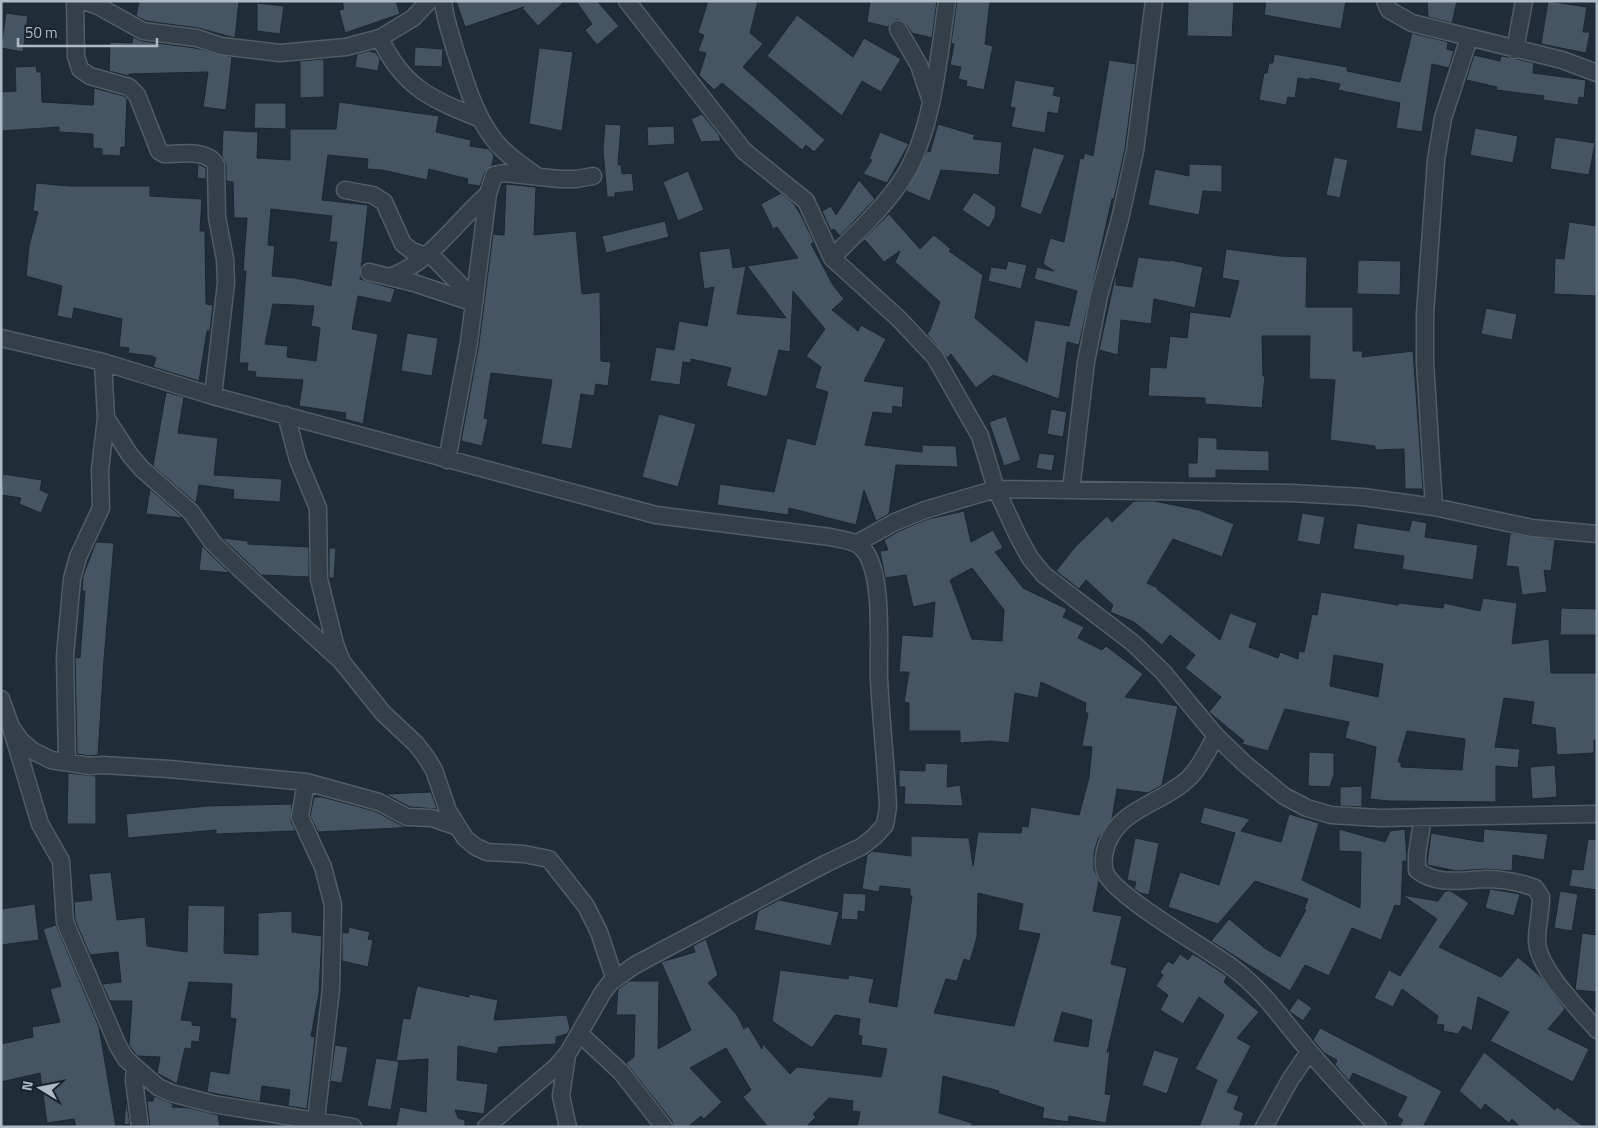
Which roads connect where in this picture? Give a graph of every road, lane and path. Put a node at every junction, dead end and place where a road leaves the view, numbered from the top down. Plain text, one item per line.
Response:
1 (75, 1) edge
2 (83, 1) edge
3 (429, 1) edge
4 (443, 1) edge
5 (627, 1) edge
6 (947, 1) edge
7 (1154, 1) edge
8 (1385, 1) edge
9 (1524, 1) edge
10 (898, 30) dead end
11 (380, 38) junction
12 (1469, 38) junction
13 (1515, 50) junction
14 (1597, 73) edge
15 (931, 102) junction
16 (481, 119) junction
17 (593, 176) dead end
18 (538, 177) junction
19 (345, 190) dead end
20 (488, 194) junction
21 (427, 254) junction
22 (832, 258) junction
23 (369, 272) dead end
24 (390, 277) junction
25 (475, 302) junction
26 (1, 338) edge
27 (103, 362) junction
28 (213, 396) junction
29 (286, 415) junction
30 (106, 418) junction
31 (447, 460) junction
32 (996, 489) junction
33 (1071, 490) junction
34 (1434, 507) junction
35 (1597, 534) edge
36 (857, 543) junction
37 (342, 662) junction
38 (1, 700) edge
39 (11, 727) junction
40 (1216, 736) junction
41 (67, 762) junction
42 (306, 782) junction
43 (1597, 814) edge
44 (1423, 817) junction
45 (455, 826) junction
46 (612, 971) dead end
47 (1597, 1030) edge
48 (580, 1034) junction
49 (1309, 1052) junction
50 (568, 1053) junction
51 (135, 1067) junction
52 (316, 1120) junction
53 (140, 1127) edge
54 (352, 1127) edge
55 (486, 1127) edge
56 (568, 1127) edge
57 (664, 1127) edge
58 (1264, 1127) edge
59 (1378, 1127) edge

1 - 28 street
2 - 11 street
3 - 11 street
4 - 16 street
5 - 22 street
6 - 15 street
7 - 33 street
8 - 12 street
9 - 13 street
10 - 15 street
11 - 16 street
12 - 13 street
12 - 34 street
13 - 14 street
15 - 22 street
16 - 18 street
17 - 18 street
18 - 20 street
19 - 21 street
20 - 21 street
20 - 25 street
21 - 24 street
21 - 25 street
22 - 32 street
23 - 24 street
24 - 25 street
25 - 31 street
26 - 27 street
27 - 28 street
27 - 30 street
28 - 29 street
29 - 31 street
29 - 37 street
30 - 37 street
30 - 41 street
31 - 36 street
32 - 33 street
32 - 36 street
32 - 40 street
33 - 34 street
34 - 35 street
36 - 48 street
37 - 45 street
38 - 39 street
39 - 41 street
39 - 51 street
40 - 44 street
40 - 49 street
41 - 42 street
42 - 45 street
42 - 52 street
43 - 44 street
44 - 47 street
45 - 46 street
48 - 50 street
48 - 57 street
49 - 58 street
49 - 59 street
50 - 55 street
50 - 56 street
51 - 52 street
51 - 53 street
52 - 54 street

